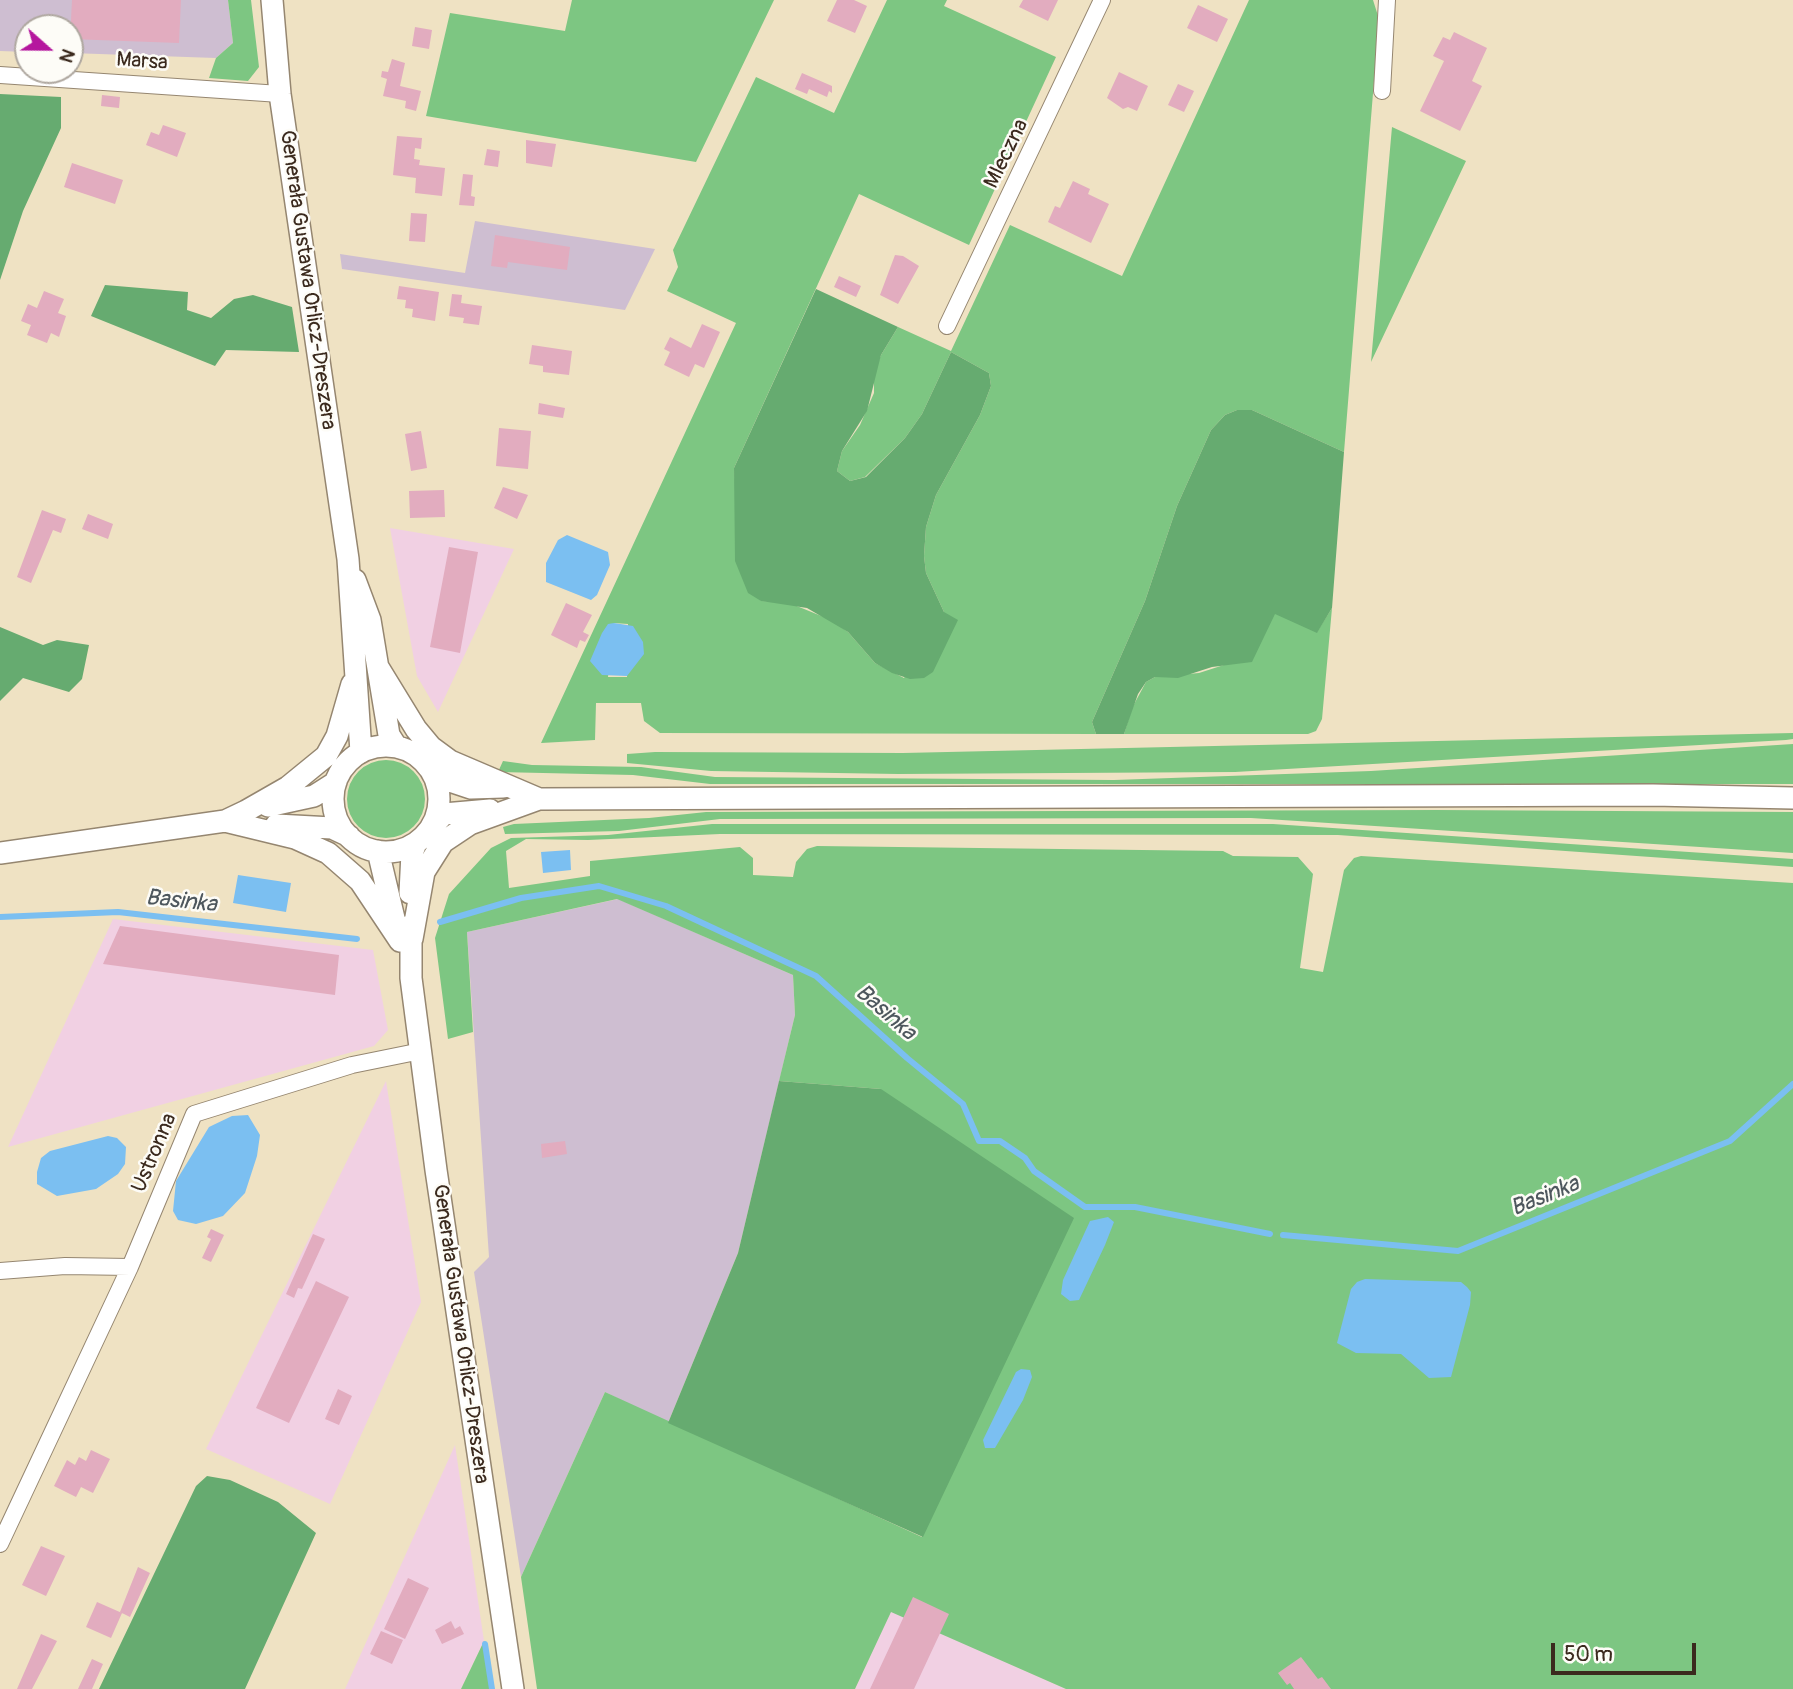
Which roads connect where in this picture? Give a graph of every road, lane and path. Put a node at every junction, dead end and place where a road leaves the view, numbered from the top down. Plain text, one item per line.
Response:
1 (272, 0) edge
2 (1102, 0) edge
3 (1387, 0) edge
4 (0, 75) edge
5 (1382, 91) dead end
6 (281, 94) junction
7 (947, 326) dead end
8 (348, 559) junction
9 (378, 667) junction
10 (356, 669) junction
11 (396, 746) junction
12 (361, 752) junction
13 (435, 776) junction
14 (336, 782) junction
15 (512, 786) junction
16 (1793, 798) edge
17 (539, 799) junction
18 (509, 812) junction
19 (239, 819) junction
20 (432, 827) junction
21 (349, 836) junction
22 (416, 843) junction
23 (378, 851) junction
24 (0, 853) edge
25 (406, 940) junction
26 (421, 1051) junction
27 (130, 1267) junction
28 (0, 1271) edge
29 (0, 1544) edge
30 (513, 1689) edge

1 - 6 main road, Generała Gustawa Orlicz-Dreszera
2 - 7 street, Mleczna
3 - 5 street
4 - 6 street, Marsa
6 - 8 main road, Generała Gustawa Orlicz-Dreszera
8 - 9 main road, Generała Gustawa Orlicz-Dreszera
8 - 10 main road, Generała Gustawa Orlicz-Dreszera
9 - 11 main road, Generała Gustawa Orlicz-Dreszera
9 - 15 main road
10 - 12 main road, Generała Gustawa Orlicz-Dreszera
10 - 19 main road
11 - 12 main road
11 - 13 main road
12 - 14 main road
13 - 15 main road
13 - 20 main road
14 - 19 main road
14 - 21 main road
15 - 17 main road
16 - 17 main road
17 - 18 main road
18 - 20 main road
18 - 25 main road
19 - 21 main road
19 - 24 main road
19 - 25 main road
20 - 22 main road
21 - 23 main road
22 - 23 main road
22 - 25 main road, Generała Gustawa Orlicz-Dreszera
23 - 25 main road, Generała Gustawa Orlicz-Dreszera
25 - 26 main road, Generała Gustawa Orlicz-Dreszera
26 - 27 street, Ustronna
26 - 30 main road, Generała Gustawa Orlicz-Dreszera
27 - 28 street
27 - 29 street

